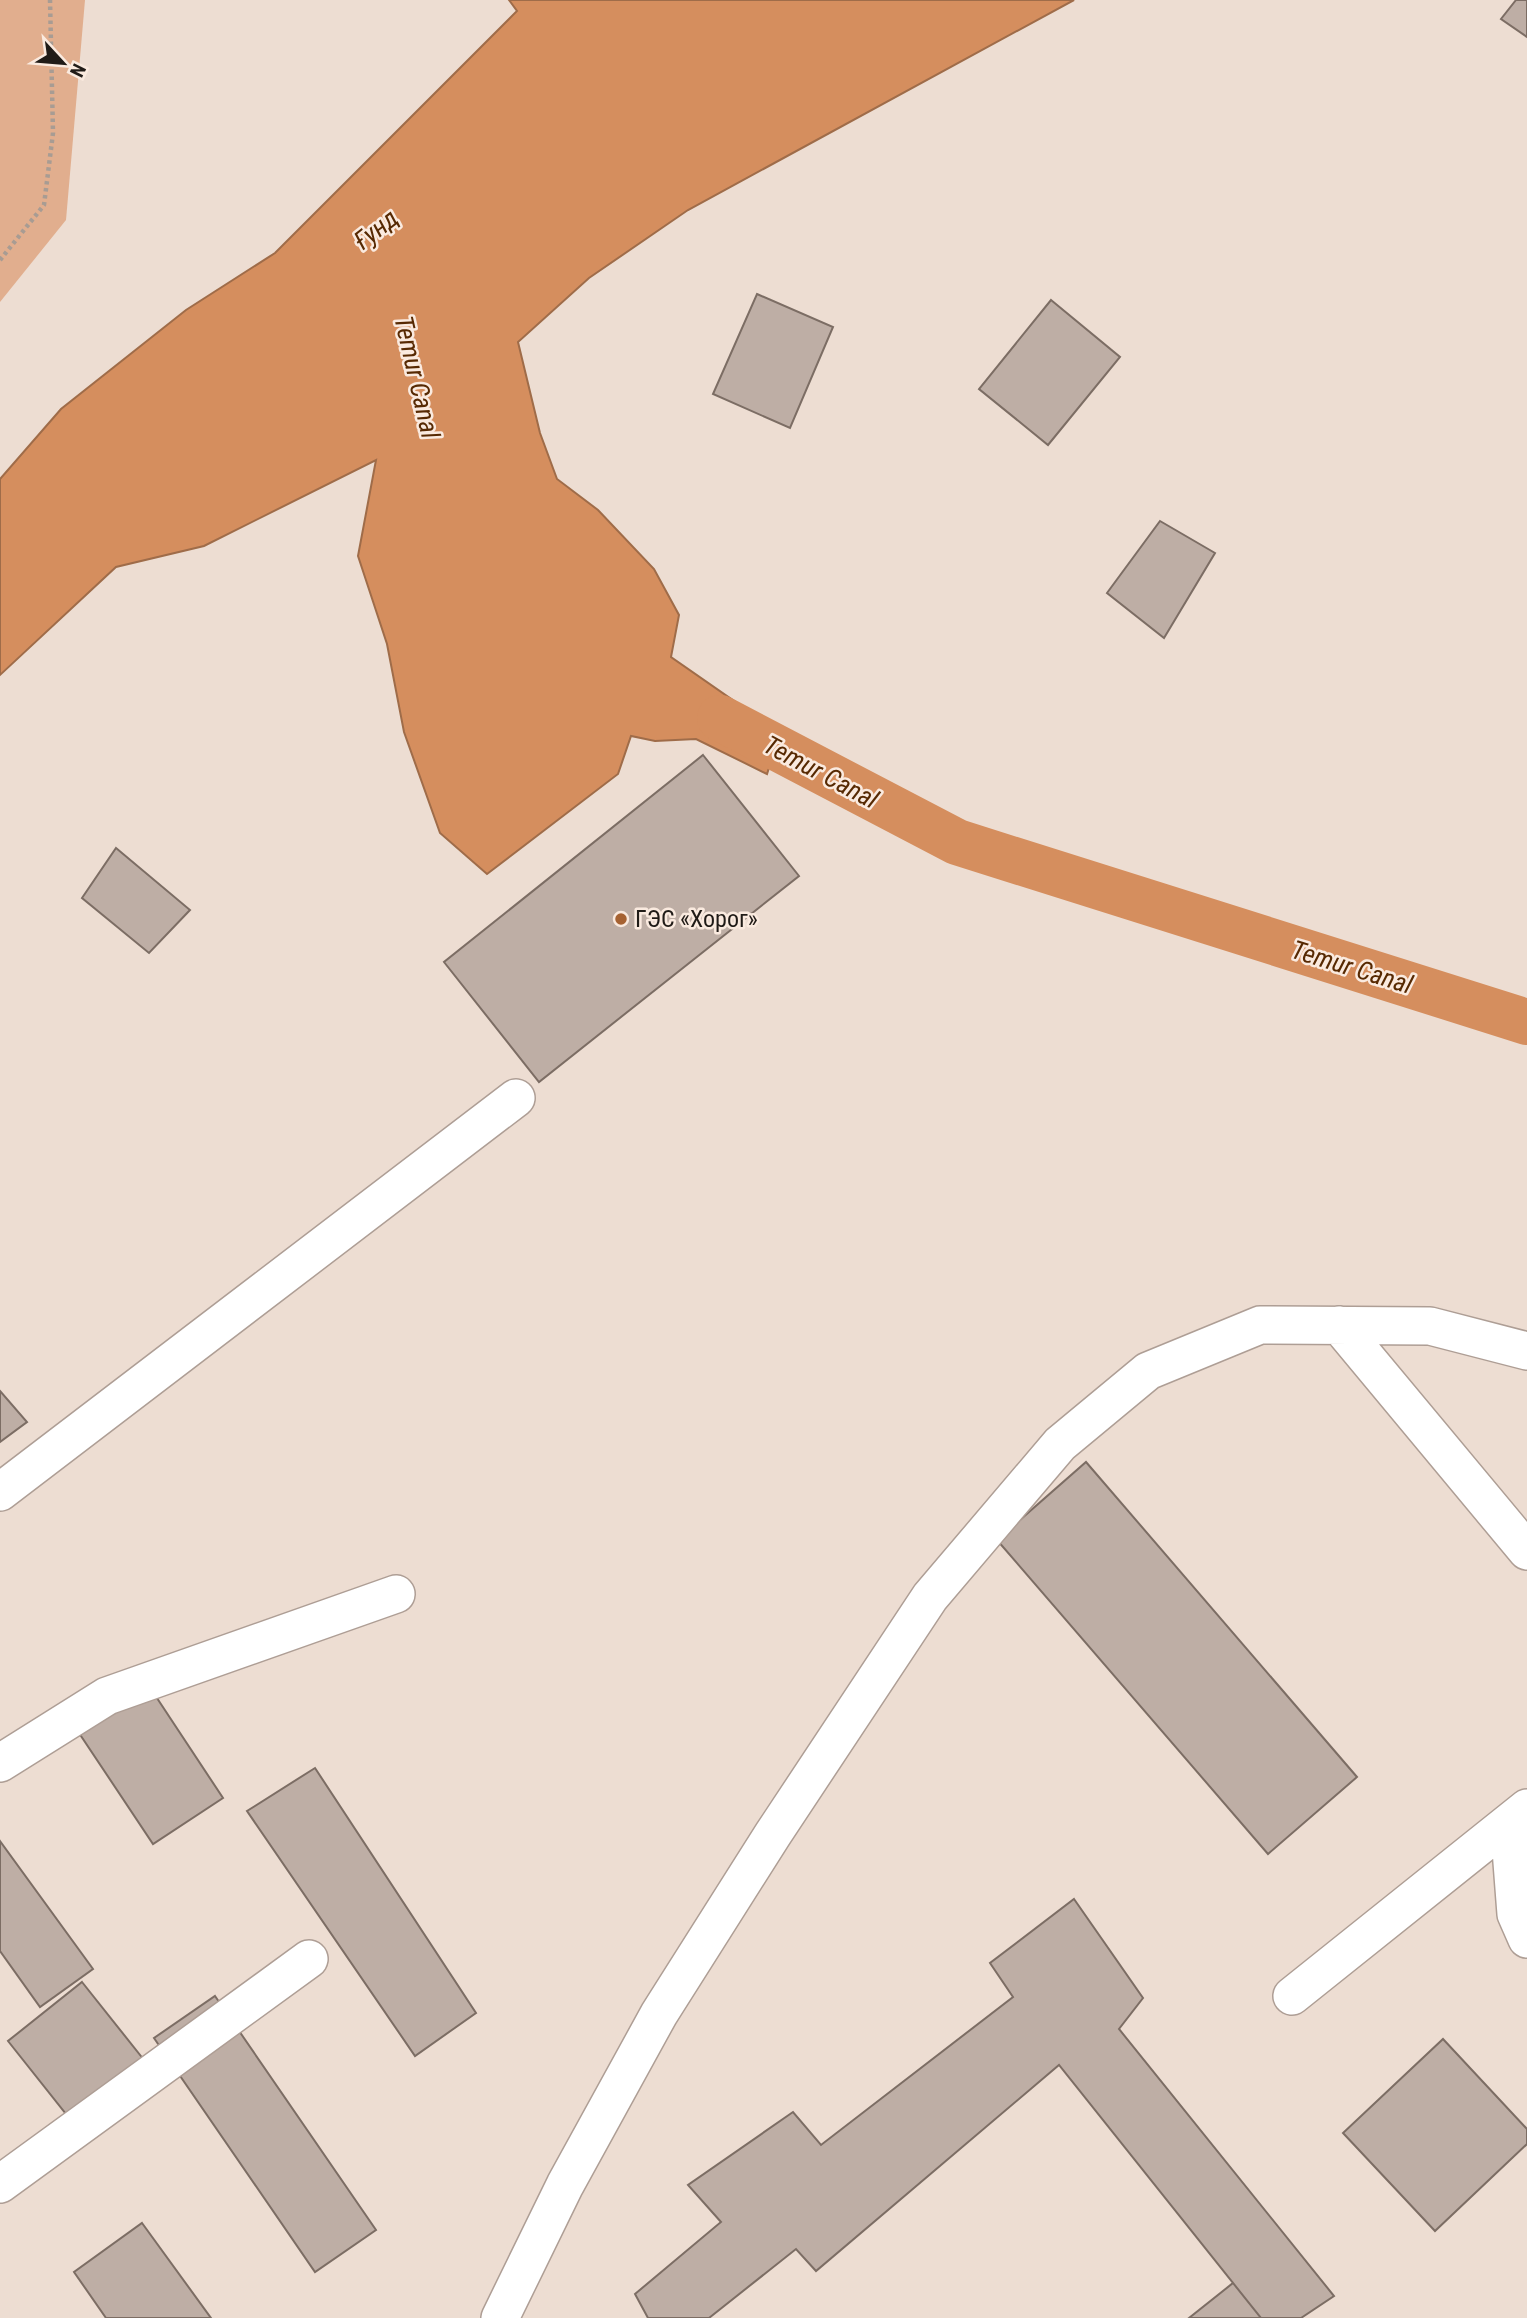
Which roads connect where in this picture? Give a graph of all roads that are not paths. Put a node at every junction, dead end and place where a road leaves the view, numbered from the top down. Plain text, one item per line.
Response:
1 (516, 1098) dead end
2 (1339, 1325) junction
3 (1527, 1350) edge
4 (0, 1492) edge
5 (1527, 1551) edge
6 (396, 1594) dead end
7 (0, 1763) edge
8 (1518, 1815) edge
9 (1527, 1939) edge
10 (309, 1959) dead end
11 (1292, 1997) dead end
12 (0, 2184) edge
13 (500, 2318) edge

1 - 4 street
2 - 3 street
2 - 5 street
2 - 13 street
6 - 7 street
8 - 9 street
8 - 11 street
10 - 12 street

